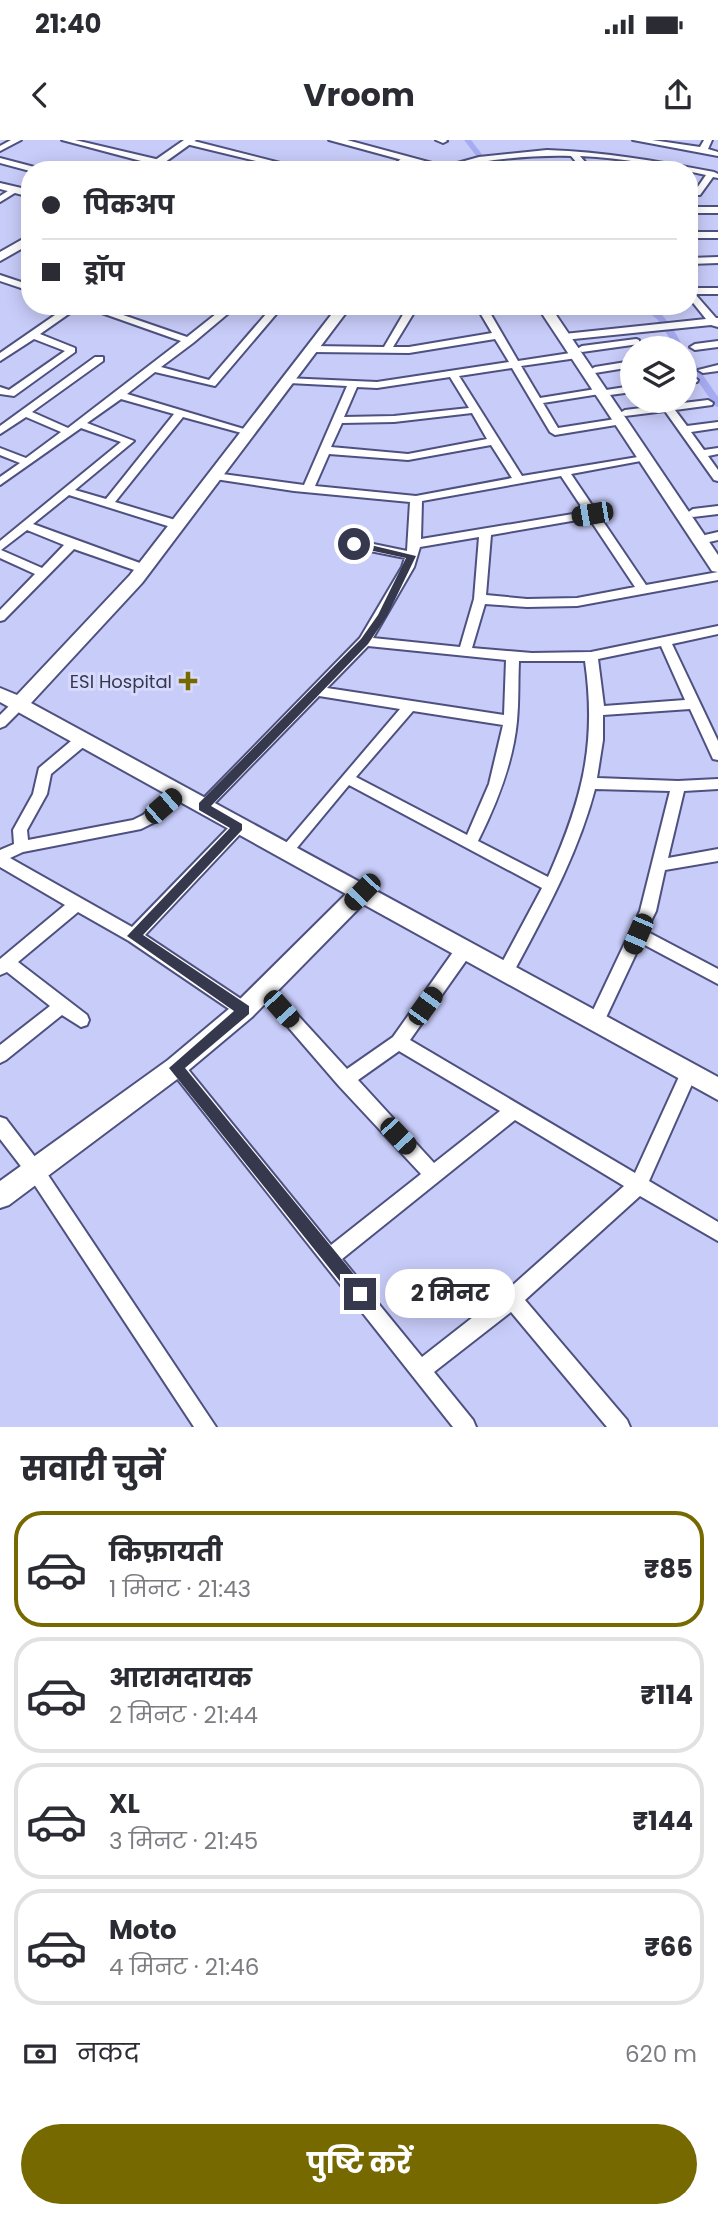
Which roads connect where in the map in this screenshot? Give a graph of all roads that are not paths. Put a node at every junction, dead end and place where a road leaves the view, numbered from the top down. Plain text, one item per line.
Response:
1 (17, 140) edge
2 (66, 140) edge
3 (99, 140) edge
4 (334, 140) edge
5 (527, 140) edge
6 (638, 140) edge
7 (708, 140) edge
8 (187, 141) edge
9 (89, 146) junction
10 (0, 149) edge
11 (703, 150) junction
12 (530, 153) junction
13 (574, 153) junction
14 (718, 154) edge
15 (407, 158) junction
16 (614, 158) junction
17 (0, 160) edge
18 (141, 161) edge
19 (156, 161) edge
20 (268, 161) edge
21 (404, 161) edge
22 (420, 161) edge
23 (468, 161) edge
24 (534, 161) edge
25 (580, 161) edge
26 (617, 161) edge
27 (632, 161) edge
28 (21, 166) edge
29 (715, 175) edge
30 (0, 186) edge
31 (14, 191) junction
32 (21, 192) edge
33 (698, 192) edge
34 (0, 199) edge
35 (698, 210) edge
36 (718, 210) edge
37 (698, 235) edge
38 (718, 235) edge
39 (21, 244) edge
40 (21, 253) edge
41 (0, 257) edge
42 (718, 260) edge
43 (698, 261) edge
44 (0, 266) edge
45 (0, 278) edge
46 (21, 285) edge
47 (718, 291) edge
48 (698, 292) edge
49 (698, 302) edge
50 (62, 315) edge
51 (113, 315) edge
52 (221, 315) edge
53 (270, 315) edge
54 (338, 315) edge
55 (408, 315) edge
56 (487, 315) edge
57 (551, 315) edge
58 (558, 315) edge
59 (716, 323) edge
60 (33, 335) junction
61 (499, 335) junction
62 (190, 341) junction
63 (620, 343) edge
64 (574, 344) junction
65 (718, 345) edge
66 (697, 347) edge
67 (312, 349) junction
68 (386, 351) junction
69 (81, 353) junction
70 (0, 358) edge
71 (517, 365) junction
72 (620, 367) edge
73 (153, 368) junction
74 (718, 368) edge
75 (595, 370) junction
76 (702, 370) dead end
77 (454, 375) junction
78 (289, 380) junction
79 (353, 385) junction
80 (620, 390) edge
81 (606, 391) junction
82 (5, 392) edge
83 (119, 395) junction
84 (538, 401) junction
85 (708, 403) dead end
86 (36, 404) junction
87 (697, 404) edge
88 (475, 410) junction
89 (25, 413) junction
90 (181, 413) junction
91 (644, 413) edge
92 (672, 413) edge
93 (624, 417) junction
94 (338, 420) junction
95 (80, 424) junction
96 (718, 425) edge
97 (684, 430) junction
98 (0, 431) edge
99 (69, 432) junction
100 (250, 432) junction
101 (129, 441) junction
102 (494, 441) junction
103 (152, 449) junction
104 (325, 450) junction
105 (0, 451) edge
106 (718, 451) edge
107 (701, 454) junction
108 (646, 457) junction
109 (28, 461) junction
110 (564, 471) junction
111 (215, 476) junction
112 (718, 478) edge
113 (519, 480) junction
114 (0, 482) edge
115 (308, 489) junction
116 (67, 491) junction
117 (416, 499) junction
118 (108, 504) junction
119 (718, 510) edge
120 (693, 513) junction
121 (592, 514) junction
122 (25, 525) junction
123 (178, 525) junction
124 (485, 532) junction
125 (715, 542) edge
126 (72, 544) junction
127 (354, 544) dead end
128 (0, 547) edge
129 (413, 550) junction
130 (0, 554) edge
131 (718, 567) edge
132 (144, 569) junction
133 (44, 573) junction
134 (718, 576) edge
135 (643, 590) junction
136 (480, 599) junction
137 (3, 611) edge
138 (718, 630) edge
139 (664, 640) junction
140 (365, 642) junction
141 (465, 652) junction
142 (513, 656) junction
143 (591, 656) junction
144 (316, 691) junction
145 (0, 694) edge
146 (19, 704) junction
147 (694, 704) junction
148 (410, 706) junction
149 (597, 711) junction
150 (510, 721) junction
151 (0, 723) edge
152 (82, 740) junction
153 (718, 755) edge
154 (347, 778) junction
155 (588, 783) junction
156 (718, 783) edge
157 (678, 786) junction
158 (178, 793) junction
159 (203, 806) junction
160 (238, 827) junction
161 (470, 843) junction
162 (21, 847) junction
163 (286, 851) junction
164 (718, 856) edge
165 (0, 858) edge
166 (660, 864) junction
167 (552, 886) junction
168 (362, 892) junction
169 (77, 904) junction
170 (638, 934) junction
171 (134, 936) junction
172 (464, 950) junction
173 (3, 965) edge
174 (505, 972) junction
175 (718, 977) edge
176 (265, 991) junction
177 (62, 1006) junction
178 (244, 1010) junction
179 (81, 1020) dead end
180 (596, 1021) junction
181 (399, 1042) junction
182 (0, 1055) edge
183 (176, 1068) junction
184 (689, 1073) junction
185 (345, 1080) junction
186 (718, 1089) edge
187 (512, 1112) junction
188 (0, 1125) edge
189 (36, 1172) junction
190 (433, 1174) junction
191 (638, 1186) junction
192 (0, 1196) edge
193 (718, 1232) edge
194 (330, 1256) junction
195 (512, 1299) junction
196 (421, 1370) junction
197 (206, 1427) edge
198 (466, 1427) edge
199 (620, 1427) edge

1 - 10 street
2 - 9 street
3 - 9 street
4 - 15 street
5 - 12 street
6 - 11 street
7 - 11 street
8 - 19 street
8 - 20 street
9 - 18 street
11 - 14 street
12 - 13 street
12 - 23 street
12 - 24 street
13 - 16 street
13 - 25 street
15 - 21 street
15 - 22 street
16 - 26 street
16 - 27 street
17 - 28 street
29 - 33 street
30 - 31 street
31 - 32 street
31 - 34 street
35 - 36 street
37 - 38 street
39 - 41 street
40 - 44 street
42 - 43 street
45 - 46 street
47 - 48 street
49 - 59 street
50 - 60 street
51 - 62 street
52 - 62 street
53 - 73 street
54 - 67 street
55 - 68 street
56 - 61 street
57 - 64 street
58 - 64 street
59 - 64 street
60 - 69 street
60 - 70 street
61 - 68 street
61 - 71 street
62 - 73 street
63 - 64 street
64 - 71 street
64 - 75 street
64 - 81 street
65 - 66 street
67 - 68 street
67 - 78 street
69 - 82 street
69 - 86 street
71 - 77 street
71 - 84 street
72 - 75 street
73 - 83 street
74 - 76 street
75 - 81 street
77 - 79 street
77 - 88 street
78 - 79 street
78 - 100 street
79 - 94 street
80 - 81 street
81 - 84 street
81 - 93 street
82 - 86 street
83 - 90 street
83 - 95 street
84 - 93 street
85 - 87 street
86 - 89 street
88 - 94 street
88 - 102 street
89 - 98 street
89 - 99 street
90 - 100 street
90 - 103 street
91 - 93 street
92 - 97 street
93 - 108 street
93 - 120 street
94 - 104 street
95 - 99 street
95 - 101 street
96 - 97 street
97 - 107 street
99 - 109 street
100 - 111 street
101 - 103 street
101 - 116 street
102 - 104 street
102 - 113 street
103 - 118 street
104 - 115 street
105 - 109 street
106 - 107 street
107 - 112 street
108 - 110 street
108 - 131 street
109 - 114 street
110 - 113 street
110 - 121 street
111 - 115 street
111 - 123 street
113 - 117 street
115 - 117 street
116 - 118 street
116 - 122 street
117 - 129 street
118 - 123 street
119 - 120 street
120 - 125 street
121 - 124 street
121 - 135 street
122 - 126 street
122 - 128 street
123 - 132 street
124 - 129 street
124 - 136 street
126 - 132 street
126 - 133 street
127 - 129 street
129 - 140 street
130 - 133 street
132 - 146 street
133 - 137 street
134 - 135 street
135 - 136 street
136 - 141 street
138 - 139 street
139 - 143 street
139 - 147 street
140 - 141 street
140 - 144 street
141 - 142 street
142 - 143 street
142 - 150 street
143 - 149 street
144 - 148 street
144 - 159 street
145 - 146 street
146 - 151 street
146 - 152 street
147 - 149 street
147 - 153 street
148 - 150 street
148 - 154 street
149 - 155 street
150 - 161 street
152 - 158 street
152 - 162 street
154 - 161 street
154 - 163 street
155 - 157 street
155 - 167 street
156 - 157 street
157 - 166 street
158 - 159 street
158 - 162 street
159 - 160 street
160 - 163 street
160 - 171 street
161 - 167 street
162 - 165 street
163 - 168 street
164 - 166 street
165 - 169 street
166 - 170 street
167 - 174 street
168 - 172 street
168 - 176 street
169 - 171 street
169 - 173 street
170 - 175 street
170 - 180 street
171 - 178 street
172 - 174 street
172 - 181 street
173 - 177 street
174 - 180 street
176 - 178 street
176 - 185 street
177 - 179 street
177 - 182 street
178 - 183 street
180 - 184 street
181 - 185 street
181 - 187 street
183 - 189 street
183 - 194 street
184 - 186 street
184 - 191 street
185 - 190 street
187 - 190 street
187 - 191 street
188 - 189 street
189 - 192 street
189 - 197 street
190 - 194 street
191 - 193 street
191 - 195 street
194 - 196 street
195 - 196 street
195 - 199 street
196 - 198 street

